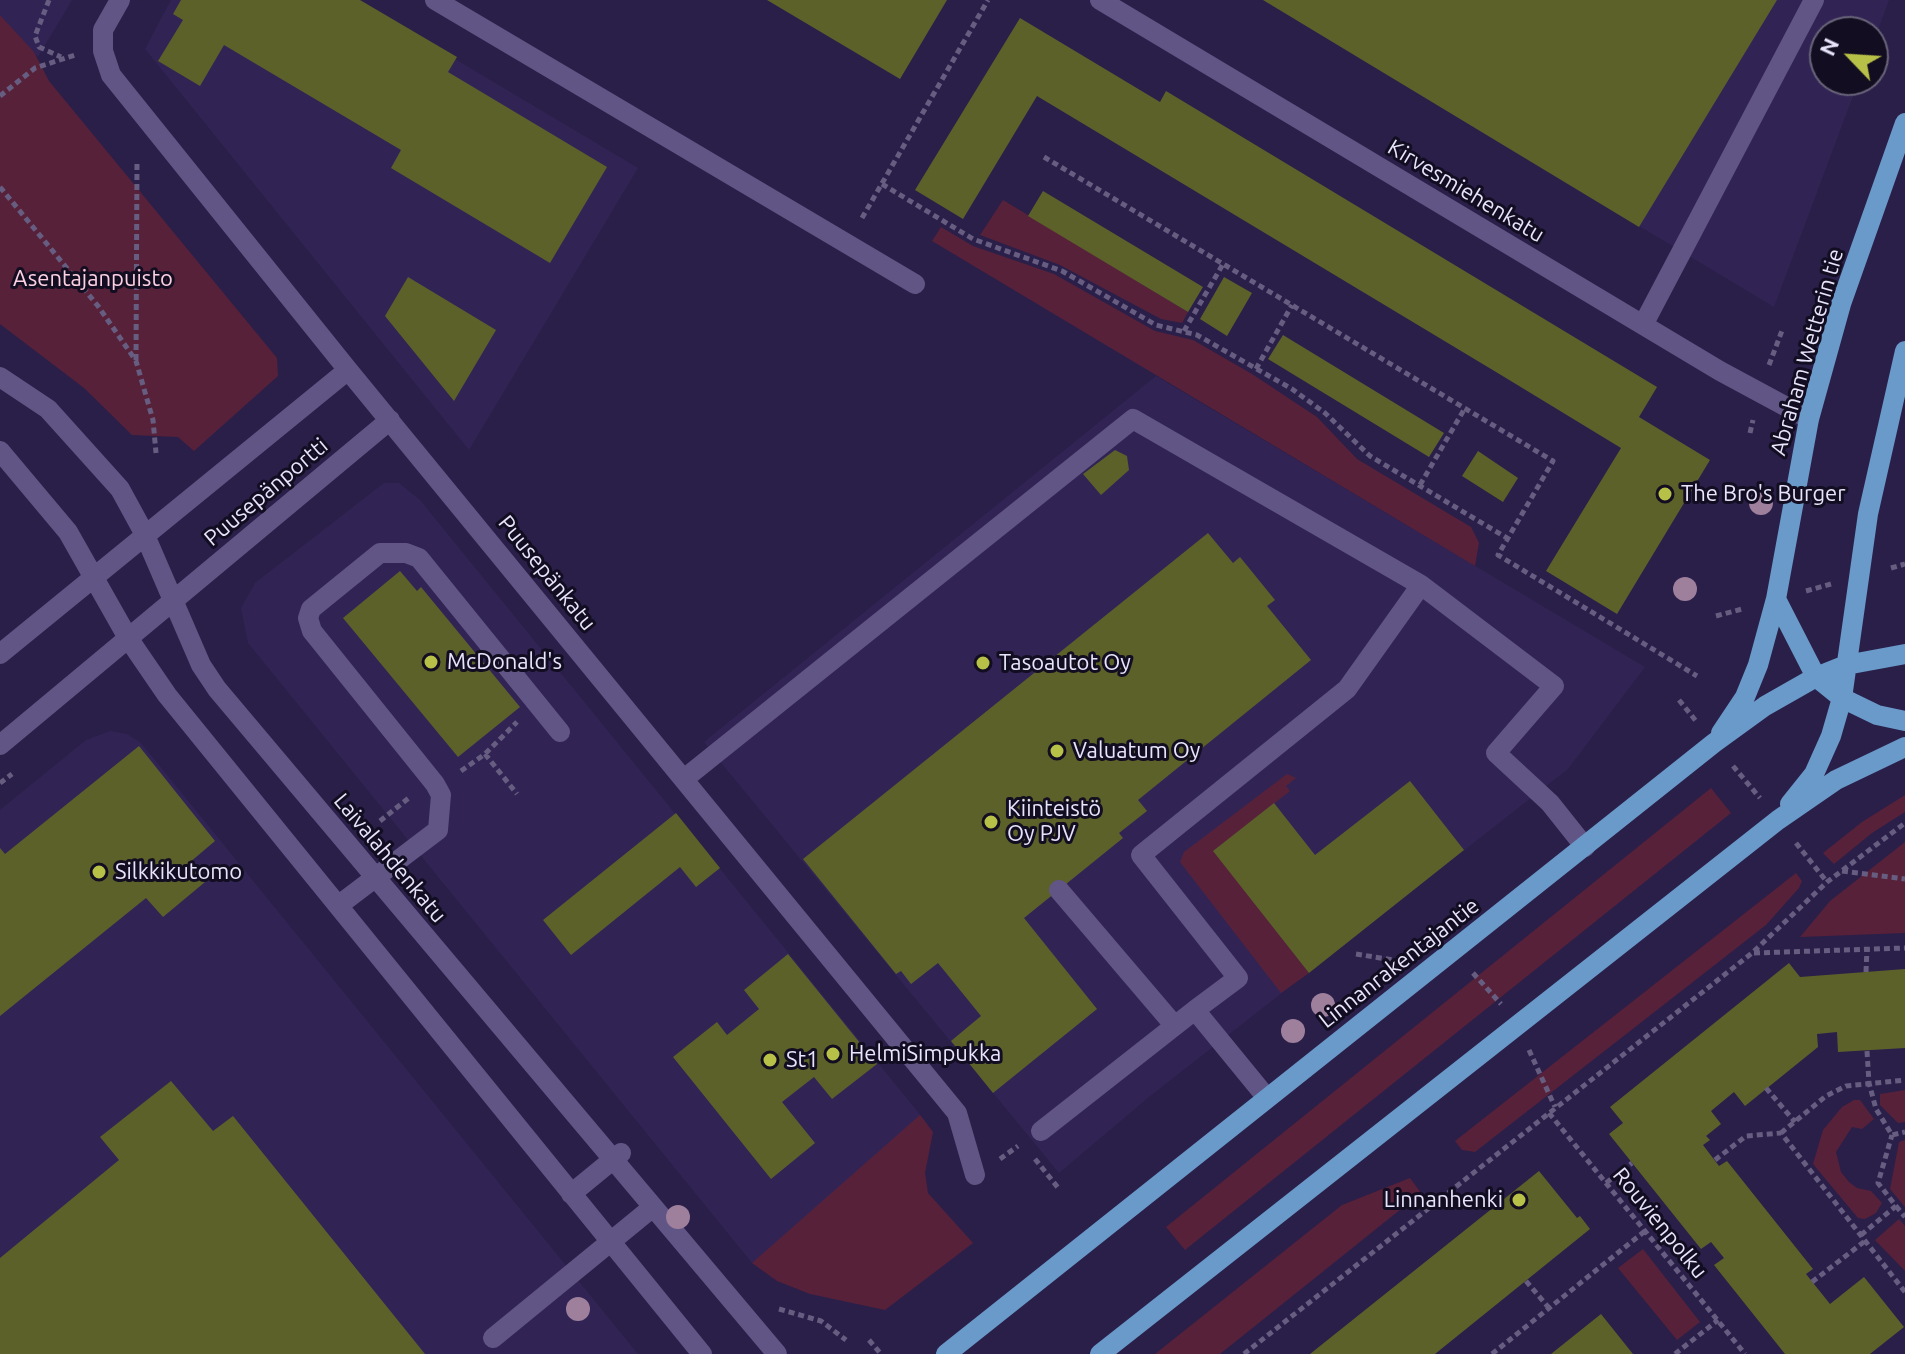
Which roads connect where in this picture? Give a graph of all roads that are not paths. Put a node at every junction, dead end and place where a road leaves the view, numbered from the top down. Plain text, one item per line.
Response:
1 (120, 0) edge
2 (435, 0) edge
3 (1100, 0) edge
4 (1814, 0) edge
5 (1905, 123) edge
6 (915, 284) dead end
7 (1643, 325) junction
8 (1905, 351) edge
9 (348, 370) junction
10 (0, 377) edge
11 (1809, 419) junction
12 (390, 420) junction
13 (0, 451) edge
14 (144, 533) junction
15 (94, 576) junction
16 (1421, 585) junction
17 (1776, 599) junction
18 (174, 601) junction
19 (128, 638) junction
20 (0, 654) edge
21 (1905, 654) edge
22 (1846, 665) junction
23 (1816, 677) junction
24 (1842, 698) junction
25 (1905, 721) edge
26 (560, 732) dead end
27 (1714, 743) junction
28 (0, 745) edge
29 (1905, 747) edge
30 (684, 779) junction
31 (1778, 820) junction
32 (1585, 847) junction
33 (376, 877) junction
34 (1059, 890) dead end
35 (339, 905) junction
36 (1195, 1010) junction
37 (1174, 1025) junction
38 (1267, 1098) junction
39 (1041, 1131) dead end
40 (618, 1155) junction
41 (975, 1175) road end
42 (571, 1194) junction
43 (653, 1207) junction
44 (611, 1242) junction
45 (493, 1338) dead end
46 (702, 1354) edge
47 (777, 1354) edge
48 (946, 1354) edge
49 (1100, 1354) edge

1 - 9 street, Puusepänkatu
2 - 6 street
3 - 7 street, Kirvesmiehenkatu
4 - 7 street
5 - 11 main road, Abraham Wetterin tie
7 - 11 street, Kirvesmiehenkatu
8 - 22 main road
9 - 12 street, Puusepänkatu
9 - 14 street, Puusepänportti
10 - 14 street, Laivalahdenkatu
11 - 17 main road, Abraham Wetterin tie
12 - 18 street, Puusepänportti
12 - 30 street, Puusepänkatu
13 - 15 street
14 - 15 street, Puusepänportti
14 - 18 street, Laivalahdenkatu
15 - 19 street
15 - 20 street, Puusepänportti
16 - 30 street
16 - 32 street
16 - 36 street
17 - 23 main road
17 - 27 main road, Abraham Wetterin tie
18 - 19 street, Puusepänportti
18 - 33 street, Laivalahdenkatu
19 - 28 street, Puusepänportti
19 - 35 street
21 - 22 main road, Linnanrakentajantie
22 - 23 main road, Linnanrakentajantie
22 - 24 main road
23 - 24 main road
23 - 27 main road, Linnanrakentajantie
24 - 25 main road
24 - 31 main road
26 - 33 street
27 - 32 main road, Linnanrakentajantie
29 - 31 main road
30 - 41 street, Puusepänkatu
31 - 49 main road
32 - 38 main road, Linnanrakentajantie
33 - 35 street
33 - 40 street, Laivalahdenkatu
34 - 37 street
35 - 42 street
36 - 37 street
36 - 38 street
37 - 39 street
38 - 48 main road, Linnanrakentajantie
40 - 42 street
40 - 43 street, Laivalahdenkatu
42 - 44 street
43 - 44 street
43 - 47 street, Laivalahdenkatu
44 - 45 street
44 - 46 street

